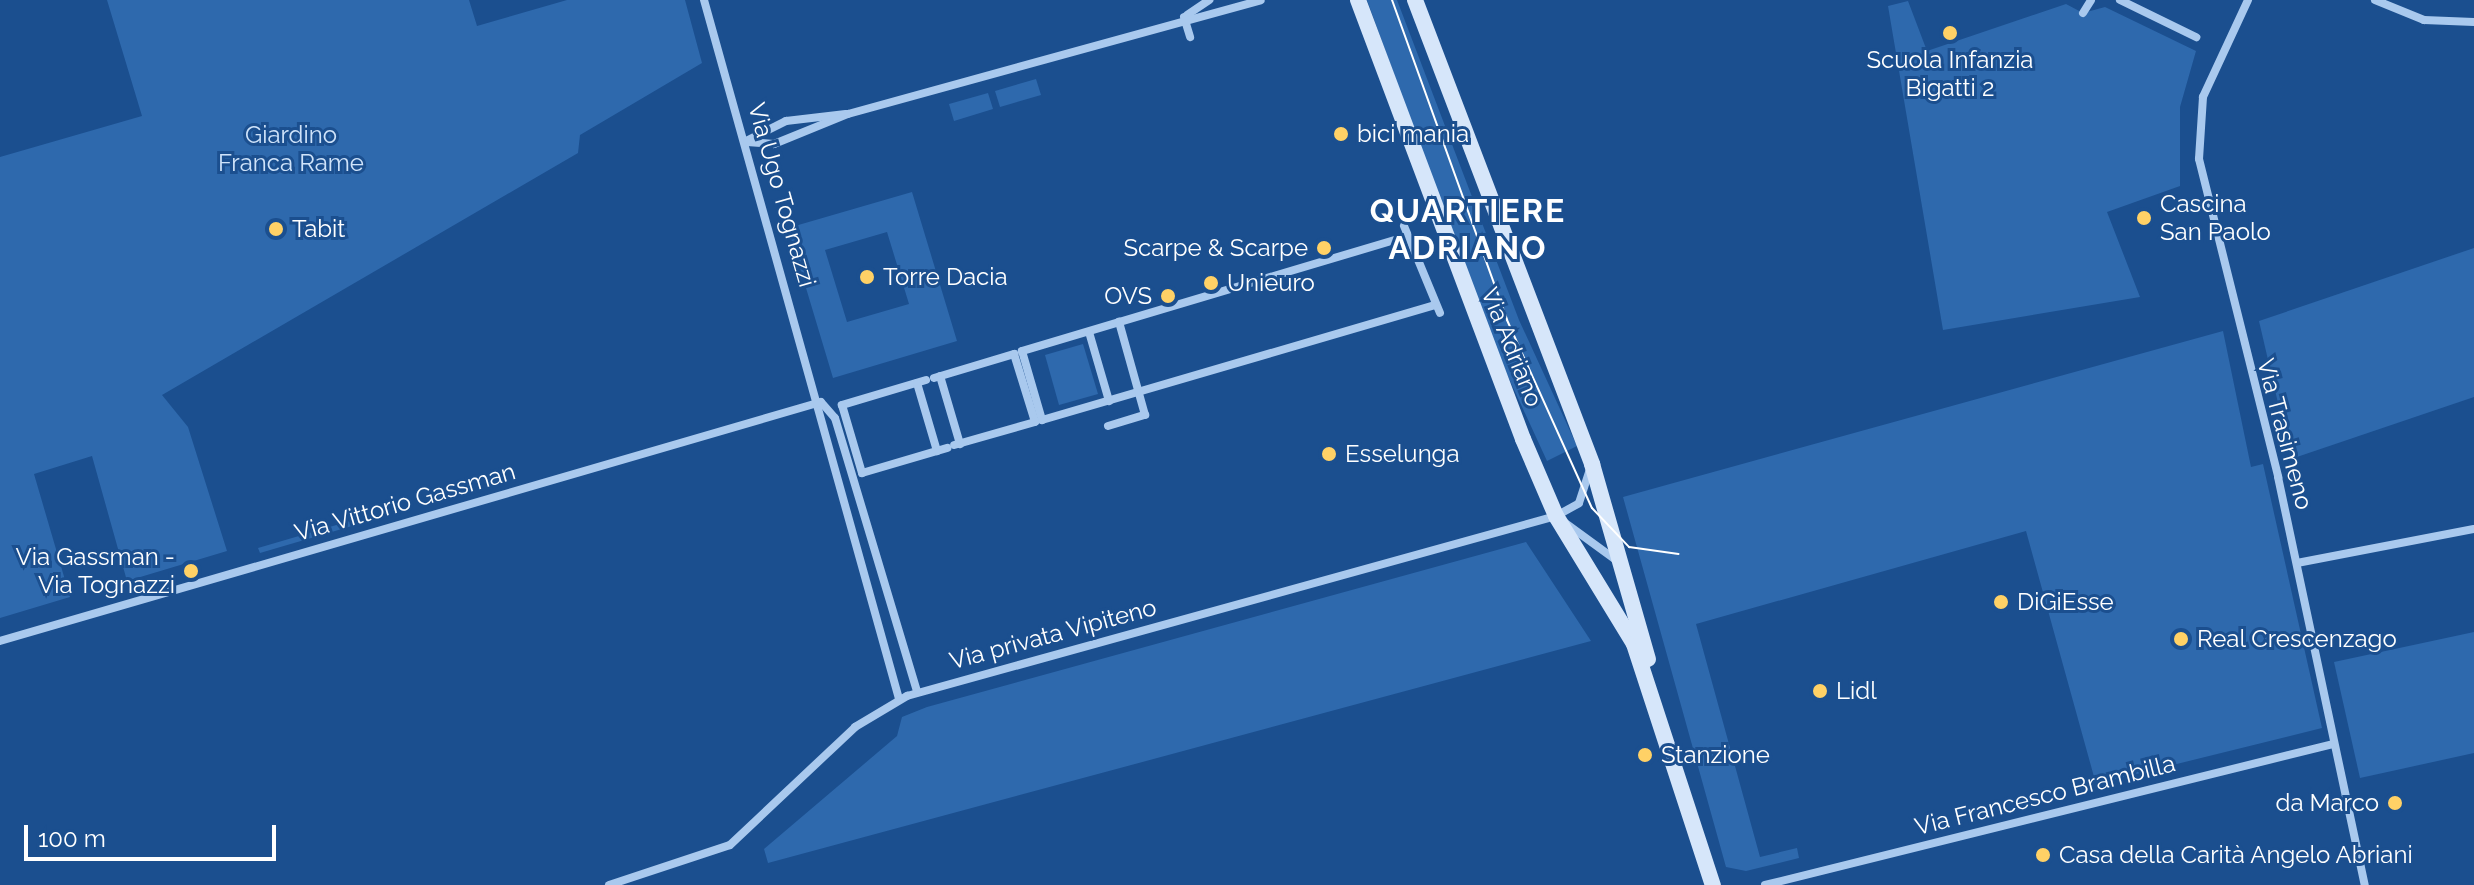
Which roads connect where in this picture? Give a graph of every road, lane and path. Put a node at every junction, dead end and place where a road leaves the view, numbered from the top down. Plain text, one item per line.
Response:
1 (704, 0) edge
2 (1209, 0) edge
3 (1261, 0) edge
4 (1358, 0) edge
5 (1415, 0) edge
6 (2091, 0) edge
7 (2120, 0) edge
8 (2248, 0) edge
9 (2375, 0) edge
10 (2083, 13) dead end
11 (1184, 17) junction
12 (2474, 22) edge
13 (1190, 37) dead end
14 (2196, 37) dead end
15 (848, 114) junction
16 (746, 141) junction
17 (1119, 322) junction
18 (1089, 332) junction
19 (929, 379) junction
20 (1139, 392) junction
21 (1109, 401) junction
22 (821, 402) junction
23 (1108, 426) dead end
24 (949, 447) junction
25 (1592, 464) junction
26 (1556, 516) junction
27 (2474, 529) edge
28 (2297, 563) junction
29 (1625, 568) junction
30 (0, 641) edge
31 (917, 692) junction
32 (1653, 697) junction
33 (899, 699) junction
34 (2333, 744) junction
35 (609, 885) edge
36 (1713, 885) edge
37 (1765, 885) edge
38 (2365, 885) edge

1 - 16 street, Via Ugo Tognazzi
2 - 11 street
3 - 11 street
4 - 26 street, Via Adriano
5 - 25 street, Via Adriano
6 - 10 street
7 - 14 street
8 - 28 street, Via Trasimeno
9 - 12 street
11 - 13 street
11 - 15 street
15 - 16 street
15 - 16 street
16 - 22 street, Via Ugo Tognazzi
17 - 18 street
17 - 20 street
17 - 20 street
18 - 21 street
18 - 21 street
19 - 24 street
19 - 24 street
19 - 24 street
19 - 24 street
20 - 21 street
20 - 23 street
22 - 30 street, Via Vittorio Gassman
22 - 31 street, Via Ugo Tognazzi
22 - 33 street, Via Ugo Tognazzi
25 - 26 street
25 - 29 street, Via Adriano
26 - 29 street
26 - 31 street, Via privata Vipiteno
26 - 32 street, Via Adriano
27 - 28 street
28 - 34 street, Via Trasimeno
29 - 32 street, Via Adriano
31 - 33 street, Via privata Vipiteno
32 - 36 street, Via Adriano
33 - 35 street, Via privata Vipiteno
34 - 37 street, Via Francesco Brambilla
34 - 38 street, Via Trasimeno

